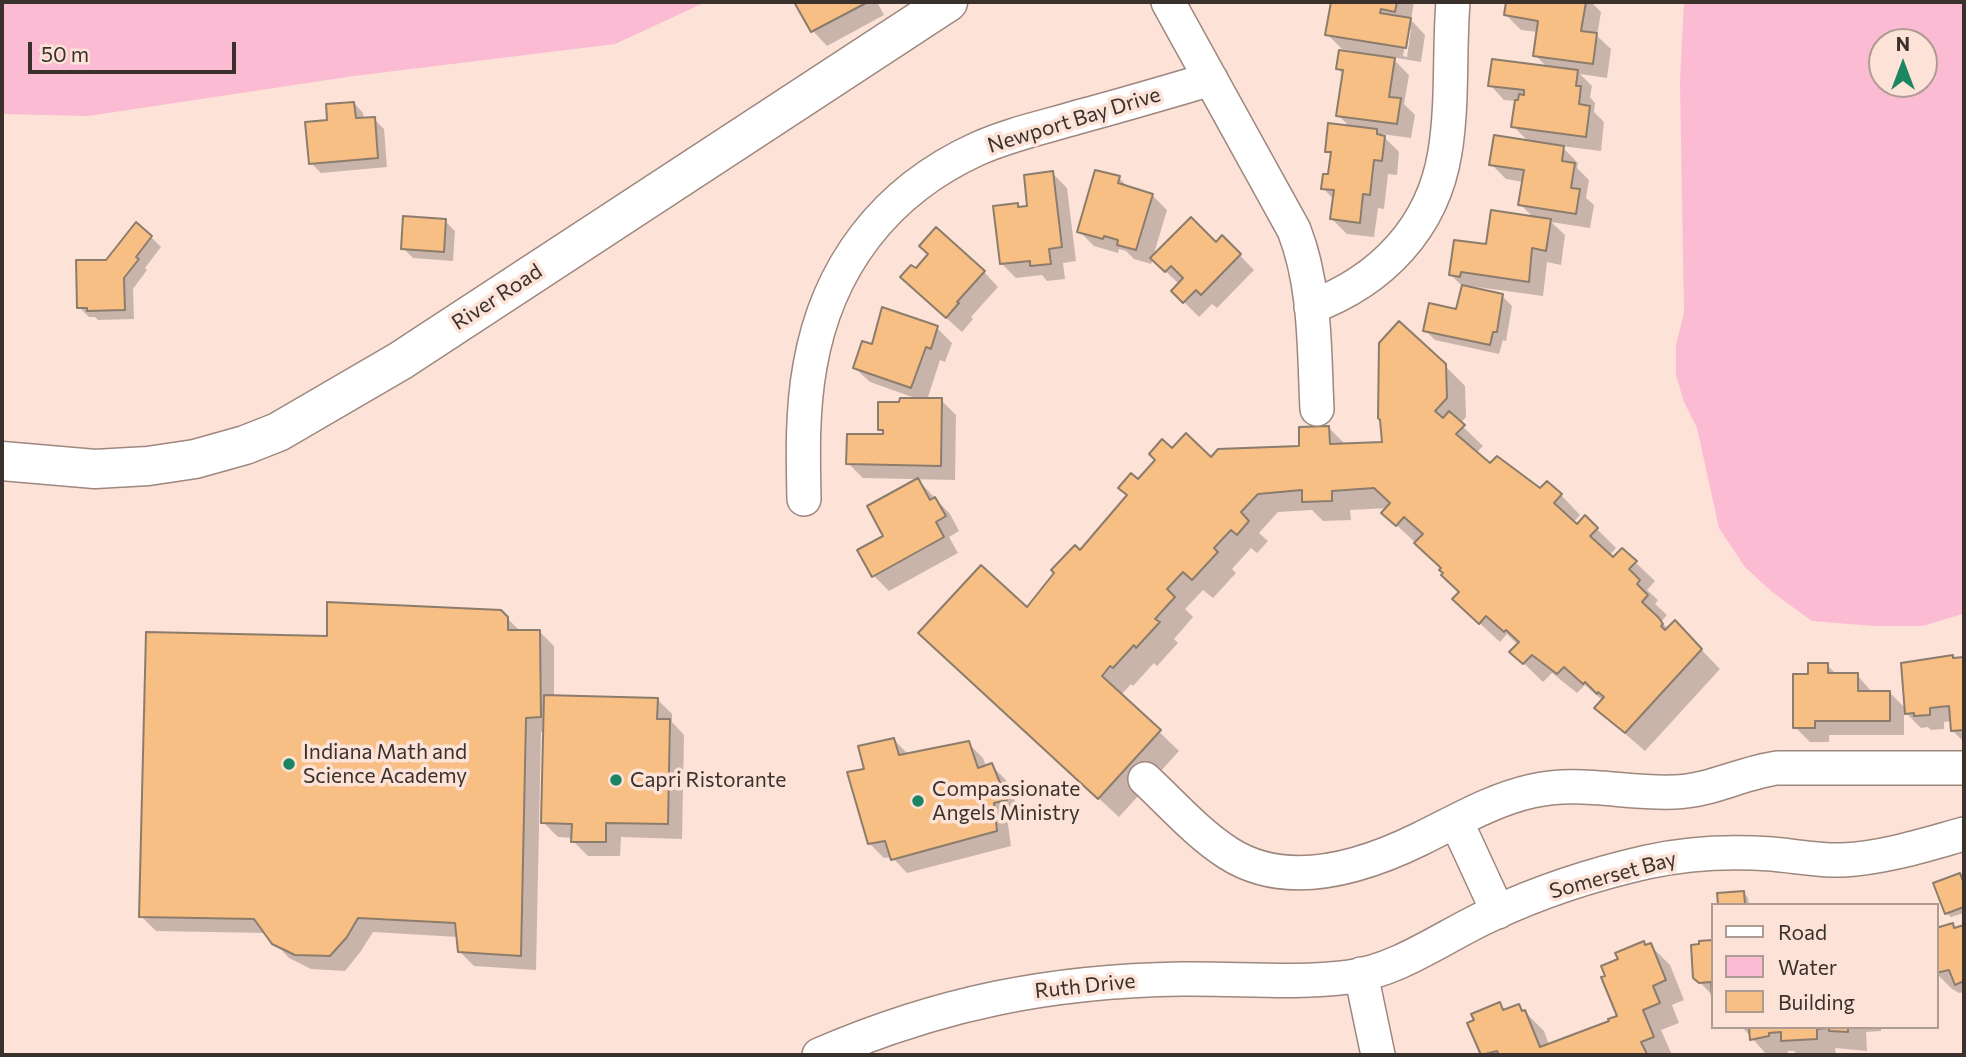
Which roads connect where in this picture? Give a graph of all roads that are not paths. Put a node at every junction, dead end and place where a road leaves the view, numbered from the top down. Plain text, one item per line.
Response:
1 (948, 2) edge
2 (1168, 2) edge
3 (1453, 2) edge
4 (1211, 79) junction
5 (1311, 307) junction
6 (1317, 409) dead end
7 (2, 461) edge
8 (804, 499) dead end
9 (1964, 768) edge
10 (1145, 779) dead end
11 (1447, 825) junction
12 (1964, 834) edge
13 (1487, 917) junction
14 (1361, 974) junction
15 (819, 1055) edge
16 (1378, 1055) edge

1 - 7 street, River Road
2 - 4 street
3 - 5 street
4 - 5 street
4 - 8 street, Newport Bay Drive
5 - 6 street
9 - 11 street
10 - 11 street
11 - 13 street
12 - 13 street, Somerset Bay
13 - 14 street, Somerset Bay
14 - 15 street, Ruth Drive
14 - 16 street

